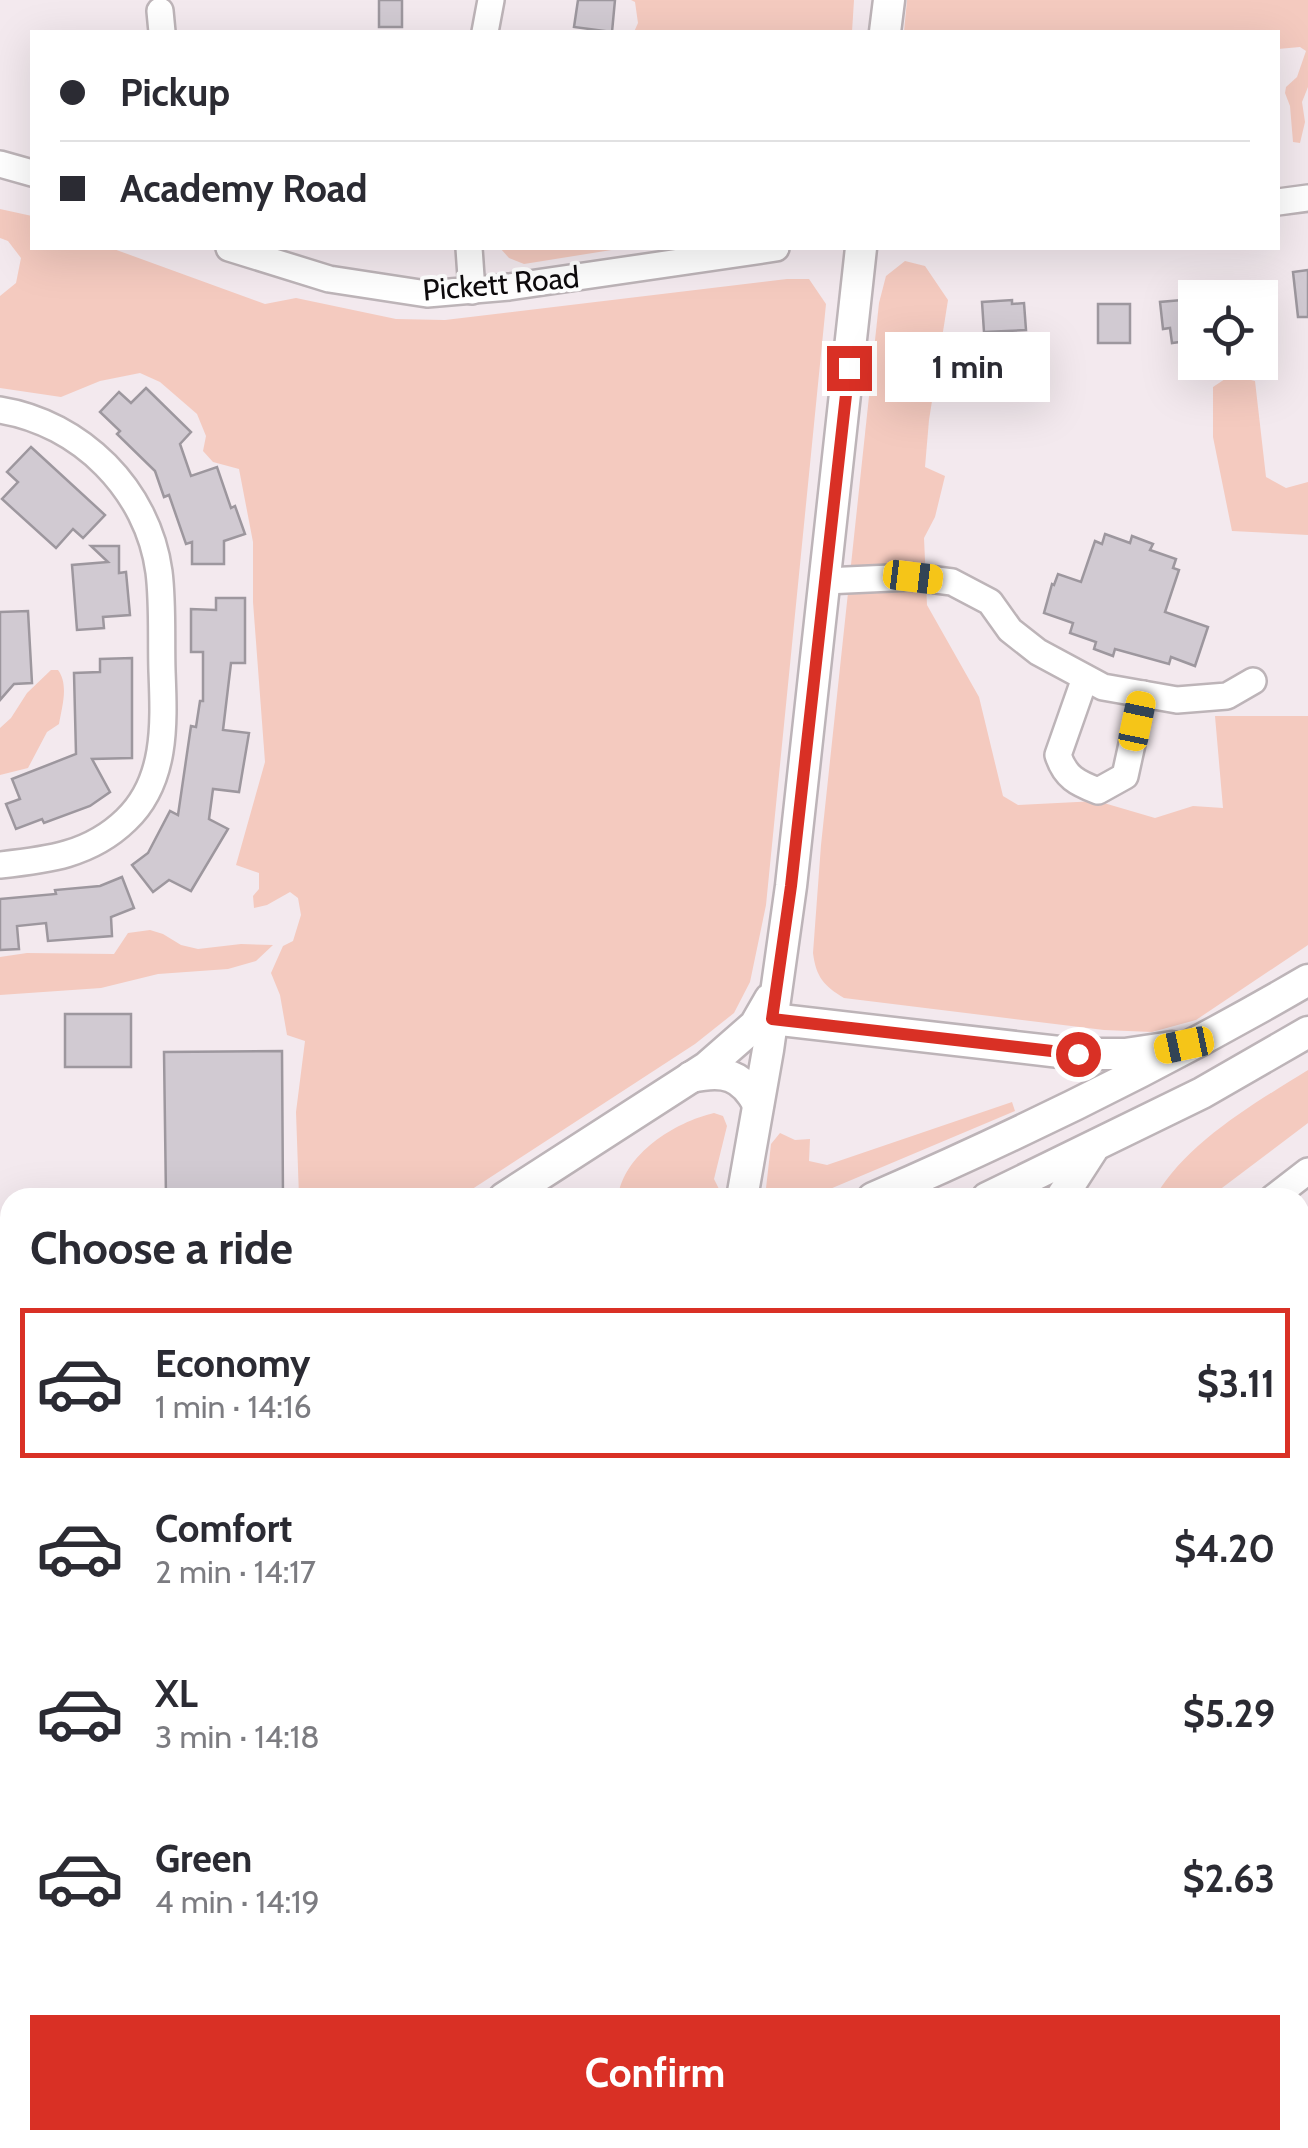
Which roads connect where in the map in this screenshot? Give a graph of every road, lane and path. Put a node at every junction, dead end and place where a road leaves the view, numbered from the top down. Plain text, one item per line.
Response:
1 (491, 0) edge
2 (889, 0) edge
3 (485, 30) edge
4 (886, 30) edge
5 (0, 164) edge
6 (30, 172) edge
7 (1308, 198) edge
8 (1280, 202) edge
9 (235, 250) edge
10 (470, 250) edge
11 (762, 250) edge
12 (861, 250) edge
13 (472, 292) junction
14 (0, 410) edge
15 (825, 581) junction
16 (1085, 678) junction
17 (1253, 681) dead end
18 (1143, 694) junction
19 (0, 865) edge
20 (1308, 980) edge
21 (777, 988) junction
22 (772, 1019) junction
23 (1308, 1032) edge
24 (1204, 1040) junction
25 (691, 1078) junction
26 (758, 1104) junction
27 (1095, 1147) junction
28 (1308, 1171) edge
29 (520, 1188) edge
30 (743, 1188) edge
31 (896, 1188) edge
32 (1008, 1188) edge
33 (1068, 1188) edge
34 (1286, 1188) edge

1 - 3 street
2 - 4 main road
5 - 6 street
7 - 8 street
9 - 13 street, Pickett Road
10 - 13 street
11 - 13 street, Pickett Road
12 - 15 main road
14 - 19 street
15 - 16 street
15 - 21 main road
16 - 18 street
16 - 18 street
17 - 18 street
20 - 24 main road
21 - 22 main road
21 - 25 main road
22 - 24 main road
22 - 26 main road
23 - 27 main road
24 - 31 main road
25 - 26 main road
25 - 29 main road
26 - 30 main road
27 - 32 main road
27 - 33 main road
28 - 34 street

